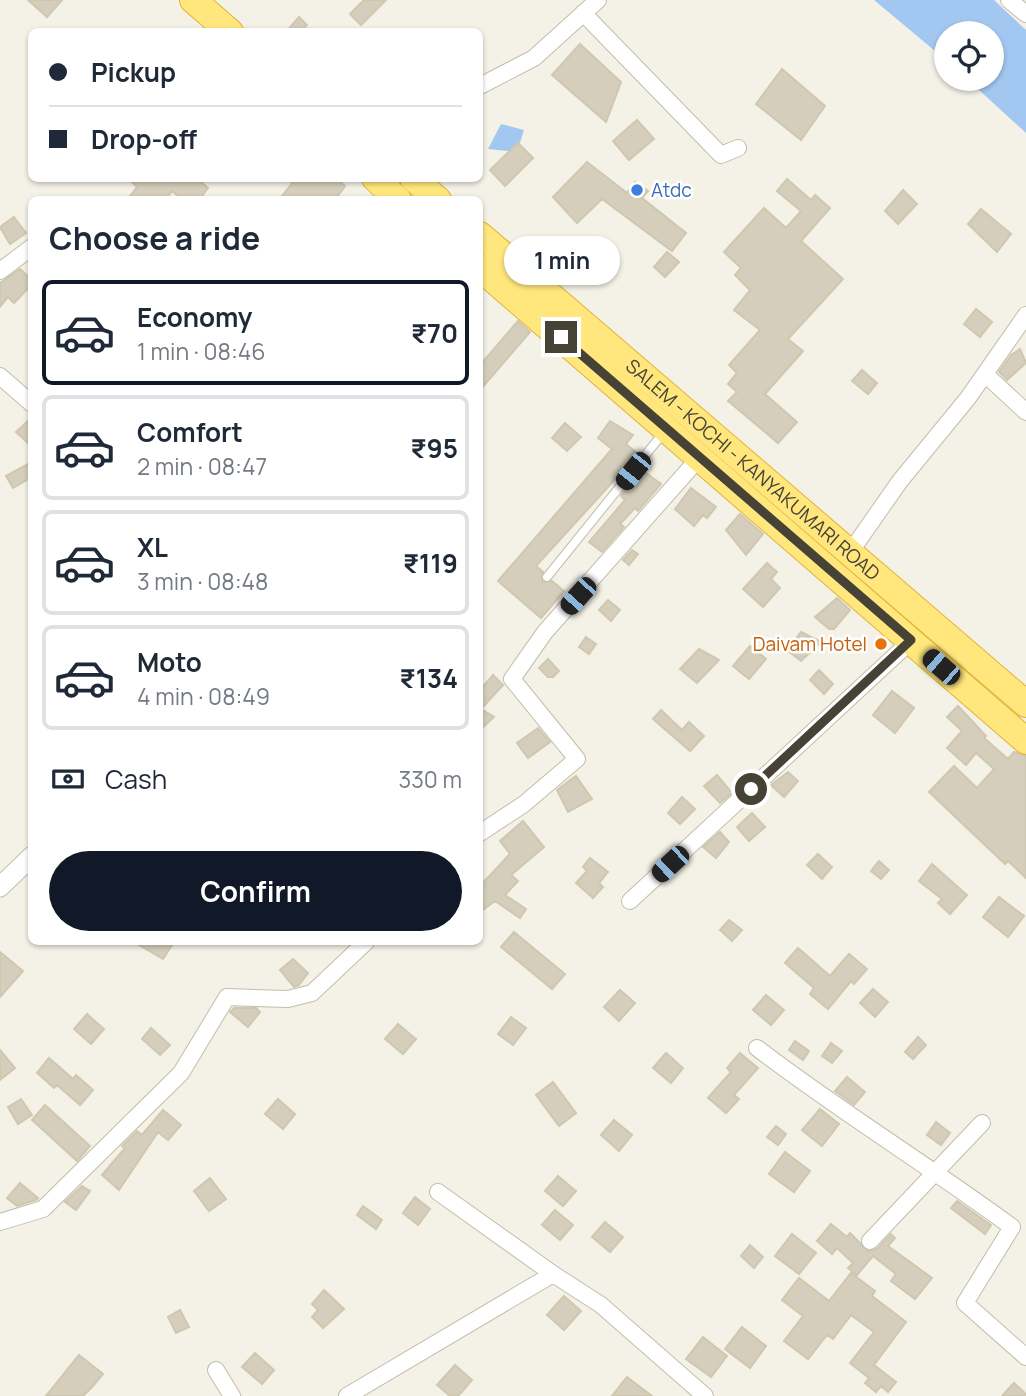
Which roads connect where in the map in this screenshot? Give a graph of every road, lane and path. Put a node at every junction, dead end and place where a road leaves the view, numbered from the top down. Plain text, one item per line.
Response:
1 (193, 0) edge
2 (598, 0) edge
3 (1009, 0) edge
4 (583, 13) junction
5 (1026, 14) edge
6 (225, 28) edge
7 (483, 84) edge
8 (738, 148) dead end
9 (379, 182) edge
10 (418, 182) edge
11 (394, 196) edge
12 (433, 196) edge
13 (483, 238) edge
14 (28, 250) edge
15 (0, 271) edge
16 (483, 271) edge
17 (1026, 315) edge
18 (985, 374) junction
19 (0, 376) edge
20 (28, 400) edge
21 (1026, 412) edge
22 (667, 429) junction
23 (700, 457) junction
24 (850, 551) junction
25 (547, 577) dead end
26 (911, 640) junction
27 (1026, 704) edge
28 (1026, 741) edge
29 (483, 831) edge
30 (28, 860) edge
31 (0, 887) edge
32 (630, 901) dead end
33 (363, 945) edge
34 (757, 1048) dead end
35 (982, 1123) dead end
36 (937, 1172) junction
37 (438, 1192) dead end
38 (0, 1222) edge
39 (870, 1241) dead end
40 (553, 1274) junction
41 (1026, 1356) edge
42 (216, 1370) dead end
43 (232, 1396) edge
44 (347, 1396) edge
45 (705, 1396) edge

1 - 6 highway
2 - 4 street
3 - 5 street
4 - 7 street
4 - 8 street
9 - 11 highway
10 - 12 highway
13 - 24 highway, SALEM - KOCHI - KANYAKUMARI ROAD
14 - 15 street
16 - 22 highway, SALEM - KOCHI - KANYAKUMARI ROAD
17 - 18 street
18 - 21 street
18 - 24 street
19 - 20 street
22 - 23 highway, SALEM - KOCHI - KANYAKUMARI ROAD
22 - 25 lane
23 - 26 highway, SALEM - KOCHI - KANYAKUMARI ROAD
23 - 29 street
24 - 27 highway, SALEM - KOCHI - KANYAKUMARI ROAD
26 - 28 highway, SALEM - KOCHI - KANYAKUMARI ROAD
26 - 32 street
30 - 31 street
33 - 38 street
34 - 36 street
35 - 36 street
36 - 39 street
36 - 41 street
37 - 40 street
40 - 44 street
40 - 45 street
42 - 43 street

